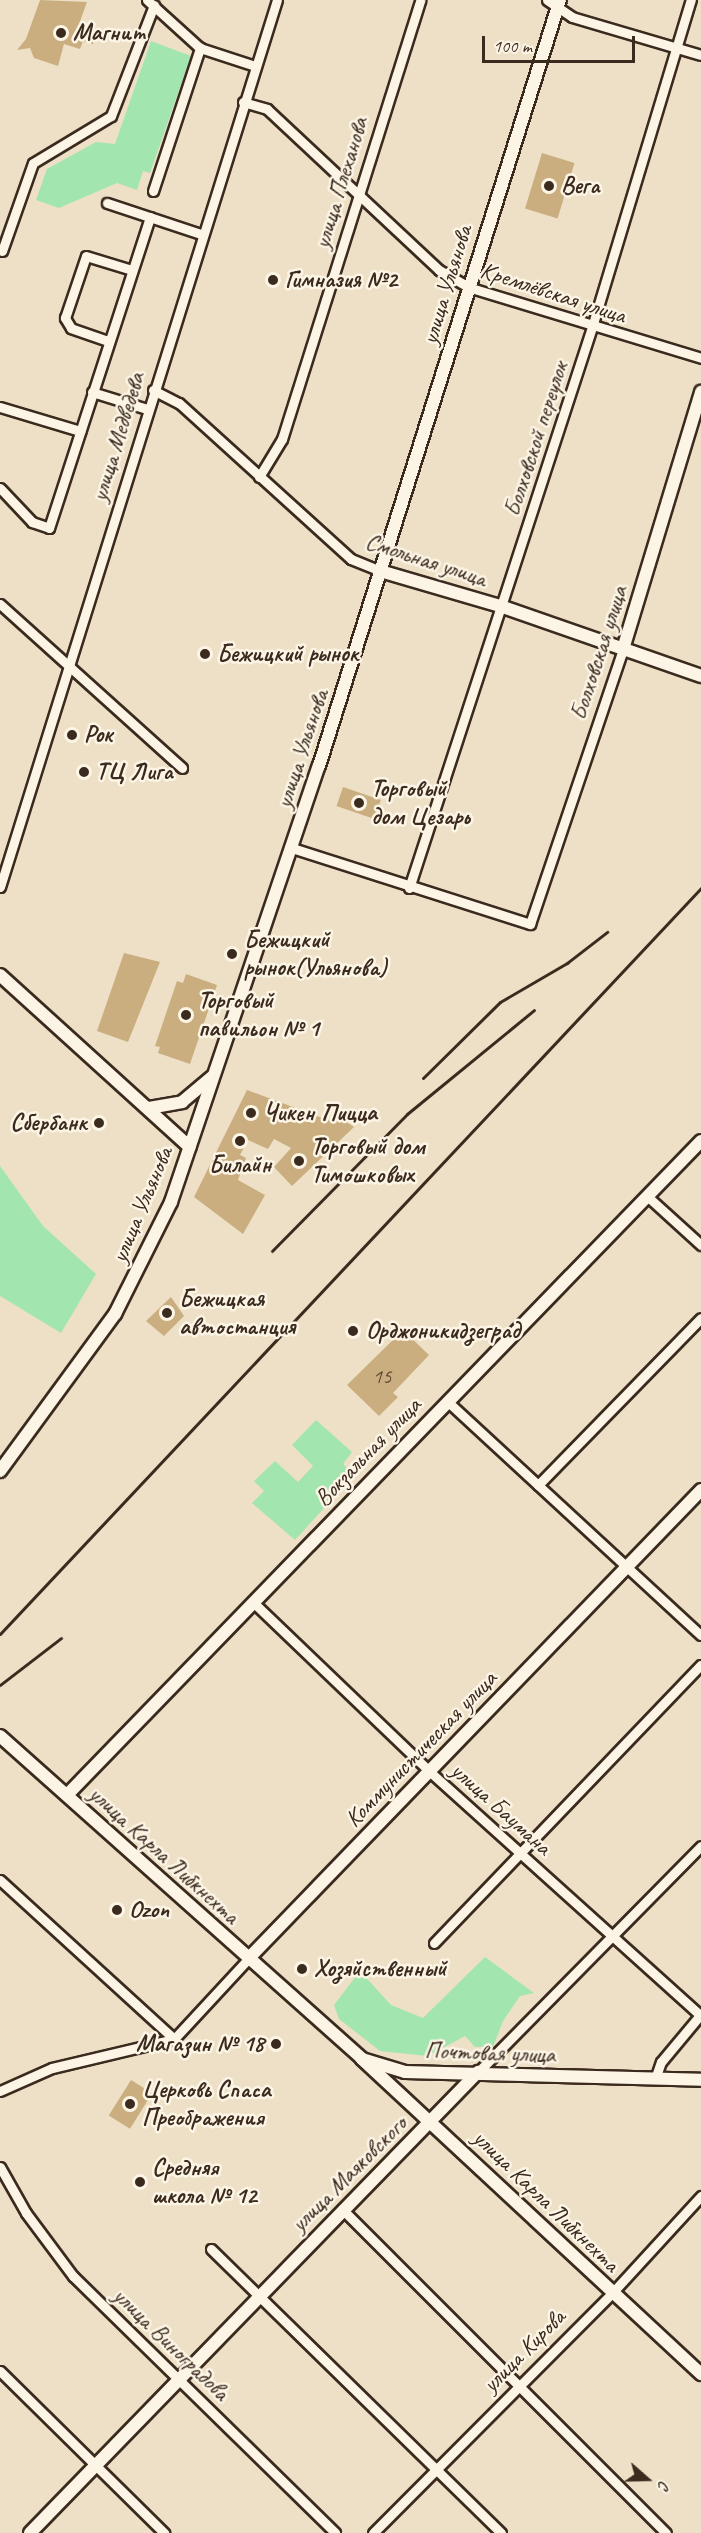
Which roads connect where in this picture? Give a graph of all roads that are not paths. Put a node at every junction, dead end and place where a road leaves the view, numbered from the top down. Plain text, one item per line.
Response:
1 (277, 0) edge
2 (420, 0) edge
3 (547, 0) edge
4 (691, 0) edge
5 (150, 3) edge
6 (558, 4) edge
7 (201, 48) junction
8 (675, 48) junction
9 (701, 55) edge
10 (255, 66) junction
11 (243, 102) junction
12 (153, 191) dead end
13 (357, 196) junction
14 (107, 203) dead end
15 (150, 217) junction
16 (201, 234) junction
17 (1, 253) edge
18 (132, 270) junction
19 (468, 287) junction
20 (592, 327) junction
21 (108, 341) junction
22 (701, 358) edge
23 (153, 390) junction
24 (92, 392) junction
25 (701, 392) edge
26 (0, 406) edge
27 (147, 409) junction
28 (80, 432) junction
29 (259, 477) junction
30 (0, 488) edge
31 (380, 571) junction
32 (0, 604) edge
33 (503, 607) junction
34 (623, 649) junction
35 (69, 666) junction
36 (701, 676) edge
37 (182, 768) dead end
38 (292, 848) junction
39 (0, 887) edge
40 (410, 888) junction
41 (0, 975) edge
42 (213, 1075) junction
43 (149, 1108) junction
44 (701, 1141) edge
45 (189, 1147) junction
46 (647, 1196) junction
47 (701, 1245) edge
48 (701, 1318) edge
49 (447, 1401) junction
50 (0, 1471) edge
51 (538, 1485) junction
52 (701, 1490) edge
53 (627, 1567) junction
54 (253, 1602) junction
55 (701, 1635) edge
56 (701, 1665) edge
57 (0, 1736) edge
58 (429, 1771) junction
59 (68, 1795) junction
60 (701, 1846) edge
61 (523, 1854) junction
62 (0, 1880) edge
63 (611, 1938) junction
64 (434, 1943) dead end
65 (248, 1959) junction
66 (300, 2007) joint
67 (701, 2015) edge
68 (174, 2039) junction
69 (362, 2059) junction
70 (478, 2072) junction
71 (655, 2079) junction
72 (701, 2080) edge
73 (0, 2091) edge
74 (432, 2122) junction
75 (0, 2167) edge
76 (701, 2196) edge
77 (342, 2210) junction
78 (211, 2248) dead end
79 (612, 2293) junction
80 (258, 2295) junction
81 (0, 2372) edge
82 (701, 2374) edge
83 (179, 2378) junction
84 (517, 2385) junction
85 (95, 2464) junction
86 (435, 2468) junction
87 (30, 2533) edge
88 (164, 2533) edge
89 (335, 2533) edge
90 (373, 2533) edge
91 (501, 2533) edge
92 (666, 2533) edge

1 - 10 street, улица Медведева
2 - 13 street, улица Плеханова
3 - 6 street
4 - 8 street, Болховской переулок
5 - 7 street
5 - 17 street
6 - 8 street
6 - 19 main road, улица Ульянова
7 - 10 street
7 - 12 street
8 - 9 street
8 - 20 street, Болховской переулок
10 - 11 street, улица Медведева
11 - 13 street, Кремлёвская улица
11 - 16 street, улица Медведева
13 - 19 street, Кремлёвская улица
13 - 29 street, улица Плеханова
14 - 15 street
15 - 16 street
15 - 18 street
16 - 23 street, улица Медведева
18 - 21 street
18 - 21 street
19 - 20 street, Кремлёвская улица
19 - 31 main road, улица Ульянова
20 - 22 street, Кремлёвская улица
20 - 33 street, Болховской переулок
21 - 24 street
23 - 27 street, улица Медведева
23 - 29 street, Смольная улица
24 - 27 street
24 - 28 street
25 - 34 main road, Болховская улица
26 - 28 street
27 - 35 street, улица Медведева
28 - 30 street
29 - 31 street, Смольная улица
31 - 33 main road, Смольная улица
31 - 38 main road, улица Ульянова
32 - 35 street
33 - 34 main road, Смольная улица
33 - 40 street, Болховской переулок
34 - 36 main road, Смольная улица
34 - 40 street, Болховская улица
35 - 37 street
35 - 39 street, улица Медведева
38 - 40 street
38 - 42 main road, улица Ульянова
41 - 43 main road
42 - 43 main road
42 - 45 main road, улица Ульянова
43 - 45 main road
44 - 46 main road, Вокзальная улица
45 - 50 main road, улица Ульянова
46 - 47 street
46 - 49 main road, Вокзальная улица
48 - 51 street
49 - 51 street
49 - 54 main road, Вокзальная улица
51 - 53 street
52 - 53 main road, Коммунистическая улица
53 - 55 street
53 - 58 main road, Коммунистическая улица
54 - 58 street, улица Баумана
54 - 59 main road, Вокзальная улица
56 - 61 street
57 - 59 main road, улица Карла Либкнехта
58 - 61 street, улица Баумана
58 - 65 main road, Коммунистическая улица
59 - 65 main road, улица Карла Либкнехта
60 - 63 street, улица Маяковского
61 - 63 street, улица Баумана
61 - 64 street
62 - 68 street
63 - 67 street, улица Баумана
63 - 70 street, улица Маяковского
65 - 66 main road, улица Карла Либкнехта
65 - 68 street, Коммунистическая улица
66 - 69 main road, Почтовая улица
67 - 71 street
68 - 73 street
69 - 70 main road, Почтовая улица
69 - 74 main road, улица Карла Либкнехта
70 - 71 main road, Почтовая улица
70 - 74 main road, улица Маяковского
71 - 72 main road, Почтовая улица
74 - 77 main road, улица Маяковского
74 - 79 main road, улица Карла Либкнехта
75 - 83 street, улица Виноградова
76 - 79 street, улица Кирова
77 - 80 main road, улица Маяковского
77 - 84 street
78 - 80 street
79 - 82 main road, улица Карла Либкнехта
79 - 84 street, улица Кирова
80 - 83 main road, улица Маяковского
80 - 86 street
81 - 85 street
83 - 85 main road, улица Маяковского
83 - 89 street, улица Виноградова
84 - 86 street, улица Кирова
84 - 92 street
85 - 87 main road, улица Маяковского
85 - 88 street
86 - 90 street, улица Кирова
86 - 91 street

